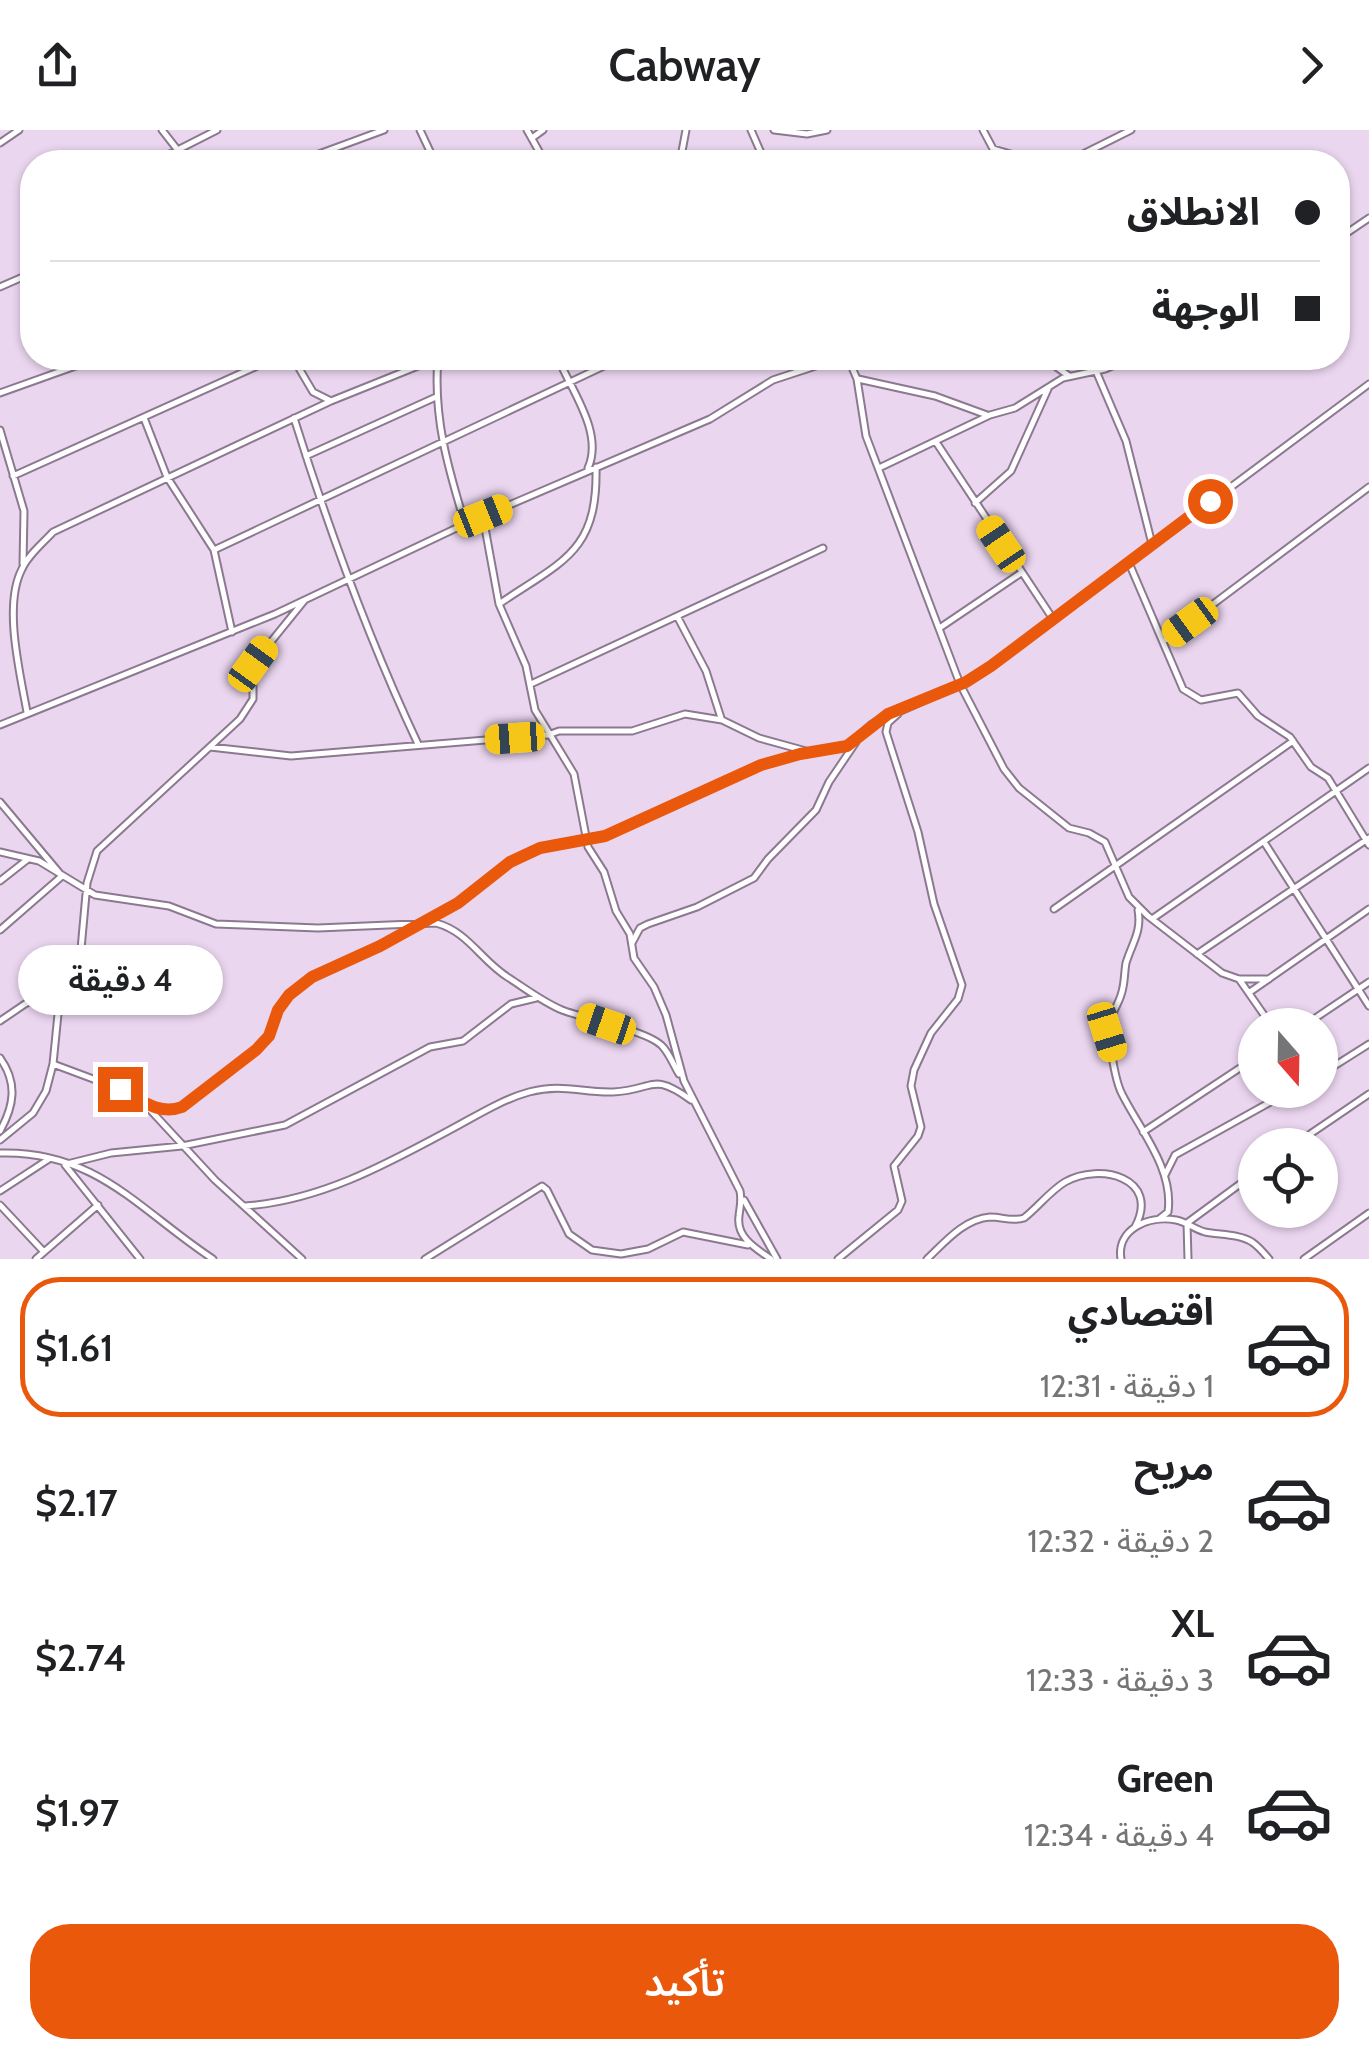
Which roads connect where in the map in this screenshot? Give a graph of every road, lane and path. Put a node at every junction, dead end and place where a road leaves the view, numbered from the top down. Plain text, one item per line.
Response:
1 (19, 130) edge
2 (162, 130) edge
3 (217, 130) edge
4 (384, 130) edge
5 (528, 130) edge
6 (543, 130) edge
7 (774, 130) edge
8 (827, 130) edge
9 (983, 130) edge
10 (1131, 130) edge
11 (532, 138) junction
12 (0, 143) edge
13 (993, 149) joint
14 (177, 150) edge
15 (180, 150) edge
16 (330, 150) edge
17 (539, 150) edge
18 (997, 150) edge
19 (1092, 150) edge
20 (60, 370) edge
21 (250, 370) edge
22 (300, 370) edge
23 (407, 370) edge
24 (437, 370) edge
25 (563, 370) edge
26 (594, 370) edge
27 (801, 370) edge
28 (853, 370) edge
29 (1060, 370) edge
30 (1096, 371) joint
31 (1068, 376) junction
32 (856, 379) junction
33 (568, 382) junction
34 (1369, 384) edge
35 (1049, 386) junction
36 (0, 394) edge
37 (436, 397) junction
38 (331, 400) junction
39 (990, 415) junction
40 (144, 418) junction
41 (294, 418) junction
42 (0, 430) edge
43 (936, 442) junction
44 (441, 443) junction
45 (306, 456) junction
46 (596, 467) junction
47 (878, 468) junction
48 (587, 471) junction
49 (13, 476) junction
50 (167, 477) junction
51 (1369, 487) edge
52 (319, 498) junction
53 (975, 504) junction
54 (483, 516) junction
55 (466, 524) junction
56 (1152, 544) junction
57 (822, 548) dead end
58 (214, 550) junction
59 (1129, 562) junction
60 (22, 566) junction
61 (1021, 572) junction
62 (346, 579) junction
63 (306, 598) junction
64 (499, 604) junction
65 (677, 616) junction
66 (1054, 620) junction
67 (940, 628) junction
68 (232, 632) junction
69 (1164, 641) junction
70 (531, 684) junction
71 (960, 684) junction
72 (902, 711) junction
73 (28, 714) junction
74 (722, 720) junction
75 (0, 725) edge
76 (548, 736) junction
77 (858, 739) junction
78 (1292, 741) junction
79 (418, 744) junction
80 (210, 746) junction
81 (811, 752) junction
82 (1369, 768) edge
83 (1336, 792) junction
84 (0, 802) edge
85 (587, 840) junction
86 (1368, 841) edge
87 (1264, 842) junction
88 (0, 852) edge
89 (28, 858) junction
90 (1117, 864) junction
91 (62, 876) junction
92 (0, 881) edge
93 (1296, 890) junction
94 (86, 891) junction
95 (1138, 906) junction
96 (1054, 909) dead end
97 (1369, 909) edge
98 (1152, 919) junction
99 (418, 924) junction
100 (0, 930) edge
101 (1326, 939) junction
102 (631, 945) junction
103 (1197, 954) junction
104 (1240, 979) junction
105 (1269, 979) junction
106 (1369, 982) edge
107 (64, 984) junction
108 (1358, 989) junction
109 (1250, 992) junction
110 (539, 998) junction
111 (1369, 1006) edge
112 (1260, 1008) edge
113 (1330, 1008) edge
114 (0, 1021) edge
115 (1369, 1044) edge
116 (0, 1058) edge
117 (53, 1064) junction
118 (1338, 1064) edge
119 (1238, 1069) edge
120 (684, 1081) junction
121 (1369, 1094) edge
122 (694, 1102) junction
123 (149, 1107) junction
124 (1259, 1108) edge
125 (1319, 1128) edge
126 (0, 1132) edge
127 (1143, 1132) junction
128 (0, 1140) edge
129 (182, 1146) junction
130 (0, 1153) edge
131 (49, 1159) junction
132 (65, 1163) junction
133 (1165, 1175) junction
134 (1238, 1185) edge
135 (0, 1190) edge
136 (742, 1198) junction
137 (0, 1205) edge
138 (98, 1205) junction
139 (245, 1206) junction
140 (1369, 1213) edge
141 (1158, 1219) junction
142 (1187, 1224) junction
143 (1135, 1226) junction
144 (751, 1246) junction
145 (44, 1252) junction
146 (36, 1259) edge
147 (140, 1259) edge
148 (213, 1259) edge
149 (302, 1259) edge
150 (426, 1259) edge
151 (774, 1259) edge
152 (838, 1259) edge
153 (926, 1259) edge
154 (1121, 1259) edge
155 (1188, 1259) edge
156 (1269, 1259) edge
157 (1304, 1259) edge

1 - 12 street
2 - 14 street
3 - 15 street
4 - 16 street
5 - 11 street
6 - 11 street
7 - 8 street
9 - 13 street
10 - 19 street
11 - 17 street
13 - 18 street
20 - 36 street
21 - 40 street
22 - 38 street
23 - 38 street
24 - 37 street
25 - 33 street
26 - 33 street
27 - 46 street
28 - 32 street
29 - 31 street
30 - 31 street
30 - 56 street
31 - 35 street
32 - 39 street
32 - 47 street
33 - 44 street
33 - 48 street
34 - 56 street
35 - 39 street
35 - 53 street
37 - 44 street
37 - 45 street
38 - 41 street
39 - 43 street
40 - 49 street
40 - 50 street
41 - 45 street
41 - 50 street
42 - 49 street
43 - 47 street
43 - 53 street
44 - 52 street
44 - 55 street
45 - 52 street
46 - 48 street
46 - 64 street
47 - 67 street
48 - 54 street
49 - 60 street
50 - 58 street
50 - 60 street
51 - 69 street
52 - 58 street
52 - 62 street
53 - 61 street
54 - 55 street
54 - 64 street
55 - 62 street
56 - 59 street
57 - 65 street
58 - 68 street
59 - 66 street
59 - 69 street
60 - 73 street
61 - 66 street
61 - 67 street
62 - 63 street
62 - 79 street
63 - 68 street
63 - 80 street
64 - 70 street
65 - 70 street
65 - 74 street
66 - 71 street
67 - 71 street
68 - 73 street
69 - 78 street
70 - 76 street
71 - 72 street
71 - 90 street
72 - 77 street
72 - 152 street
73 - 75 street
74 - 76 street
74 - 81 street
76 - 79 street
76 - 85 street
77 - 81 street
77 - 102 street
78 - 83 street
78 - 90 street
79 - 80 street
80 - 94 street
81 - 85 street
82 - 83 street
83 - 86 street
83 - 87 street
84 - 91 street
85 - 99 street
85 - 102 street
86 - 93 street
87 - 93 street
87 - 98 street
88 - 89 street
89 - 91 street
89 - 92 street
90 - 95 street
90 - 96 street
91 - 94 street
91 - 100 street
93 - 101 street
93 - 103 street
94 - 99 street
94 - 107 street
95 - 98 street
95 - 127 street
97 - 101 street
98 - 103 street
99 - 110 street
99 - 123 street
101 - 105 street
101 - 108 street
102 - 120 street
103 - 104 street
104 - 105 street
104 - 109 street
105 - 109 street
106 - 108 street
107 - 114 street
107 - 117 street
108 - 111 street
108 - 113 street
109 - 112 street
110 - 120 street
110 - 129 street
115 - 118 street
116 - 126 street
117 - 123 street
117 - 128 street
119 - 127 street
120 - 122 street
121 - 125 street
122 - 136 street
122 - 139 street
123 - 129 street
124 - 133 street
127 - 133 street
129 - 132 street
129 - 139 street
130 - 131 street
131 - 132 street
131 - 135 street
132 - 138 street
132 - 148 street
133 - 141 street
134 - 142 street
136 - 144 street
136 - 151 street
137 - 145 street
138 - 145 street
138 - 147 street
139 - 149 street
140 - 157 street
141 - 142 street
141 - 143 street
142 - 155 street
142 - 156 street
143 - 153 street
143 - 154 street
144 - 150 street
144 - 151 street
145 - 146 street

